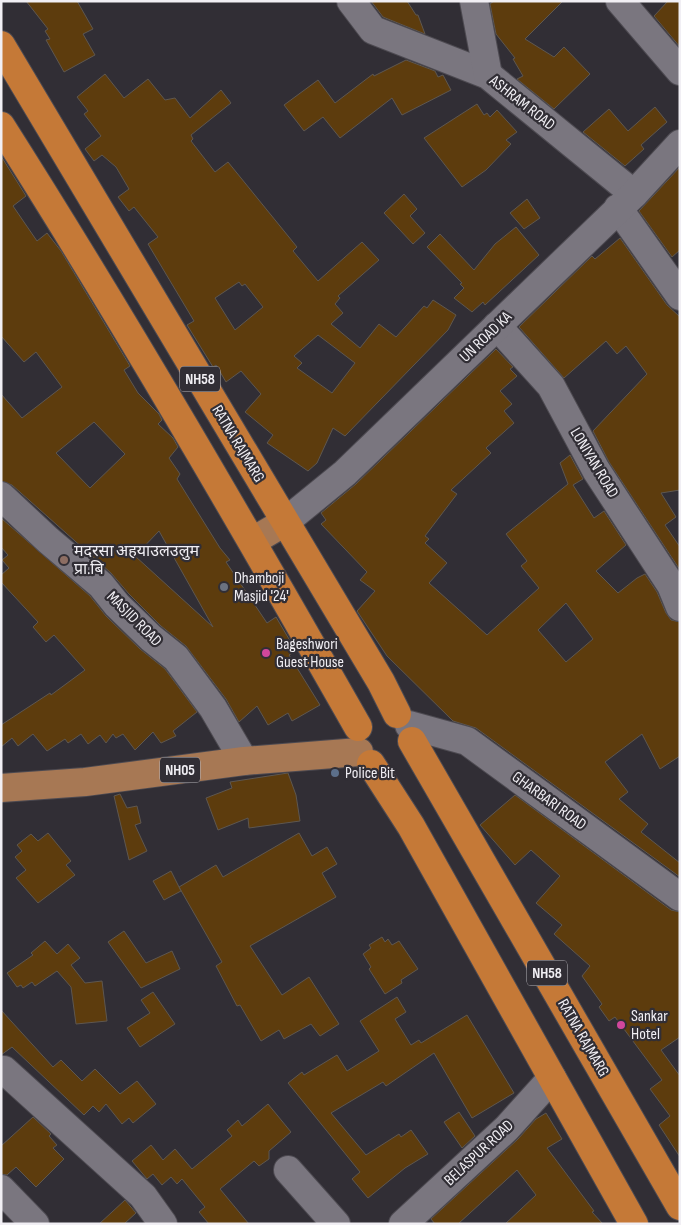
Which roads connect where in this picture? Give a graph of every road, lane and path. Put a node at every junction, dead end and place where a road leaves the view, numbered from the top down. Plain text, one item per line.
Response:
1 (351, 1) edge
2 (474, 1) edge
3 (620, 1) edge
4 (1, 45) edge
5 (680, 71) edge
6 (488, 75) junction
7 (1, 126) edge
8 (680, 144) edge
9 (626, 201) junction
10 (680, 296) edge
11 (498, 326) junction
12 (1, 496) edge
13 (285, 522) junction
14 (252, 542) junction
15 (680, 607) edge
16 (406, 727) junction
17 (363, 748) junction
18 (244, 761) junction
19 (1, 788) edge
20 (680, 897) edge
21 (4, 1070) dead end
22 (552, 1078) junction
23 (288, 1170) dead end
24 (1, 1189) edge
25 (680, 1206) edge
26 (34, 1224) edge
27 (163, 1224) edge
28 (336, 1224) edge
29 (403, 1224) edge
30 (634, 1224) edge

1 - 6 street, ASHRAM ROAD
2 - 6 street
3 - 5 street
4 - 13 highway, RATNA RAJMARG / NH58
6 - 9 street, ASHRAM ROAD
7 - 14 highway, NH58
8 - 9 street, UN ROAD KA
9 - 10 street, ASHRAM ROAD
9 - 11 street, UN ROAD KA
11 - 13 street, UN ROAD KA
11 - 15 street, LONIYAN ROAD
12 - 18 street, MASJID ROAD
13 - 14 main road
13 - 16 highway, RATNA RAJMARG / NH58
14 - 17 highway, NH58
16 - 17 highway
16 - 17 highway
16 - 20 street, GHARBARI ROAD
16 - 25 highway, RATNA RAJMARG / NH58
17 - 18 main road, NH05
17 - 22 highway, NH58
18 - 19 main road, NH05
21 - 27 street
22 - 29 street, BELASPUR ROAD
22 - 30 highway, NH58
23 - 28 street
24 - 26 street

